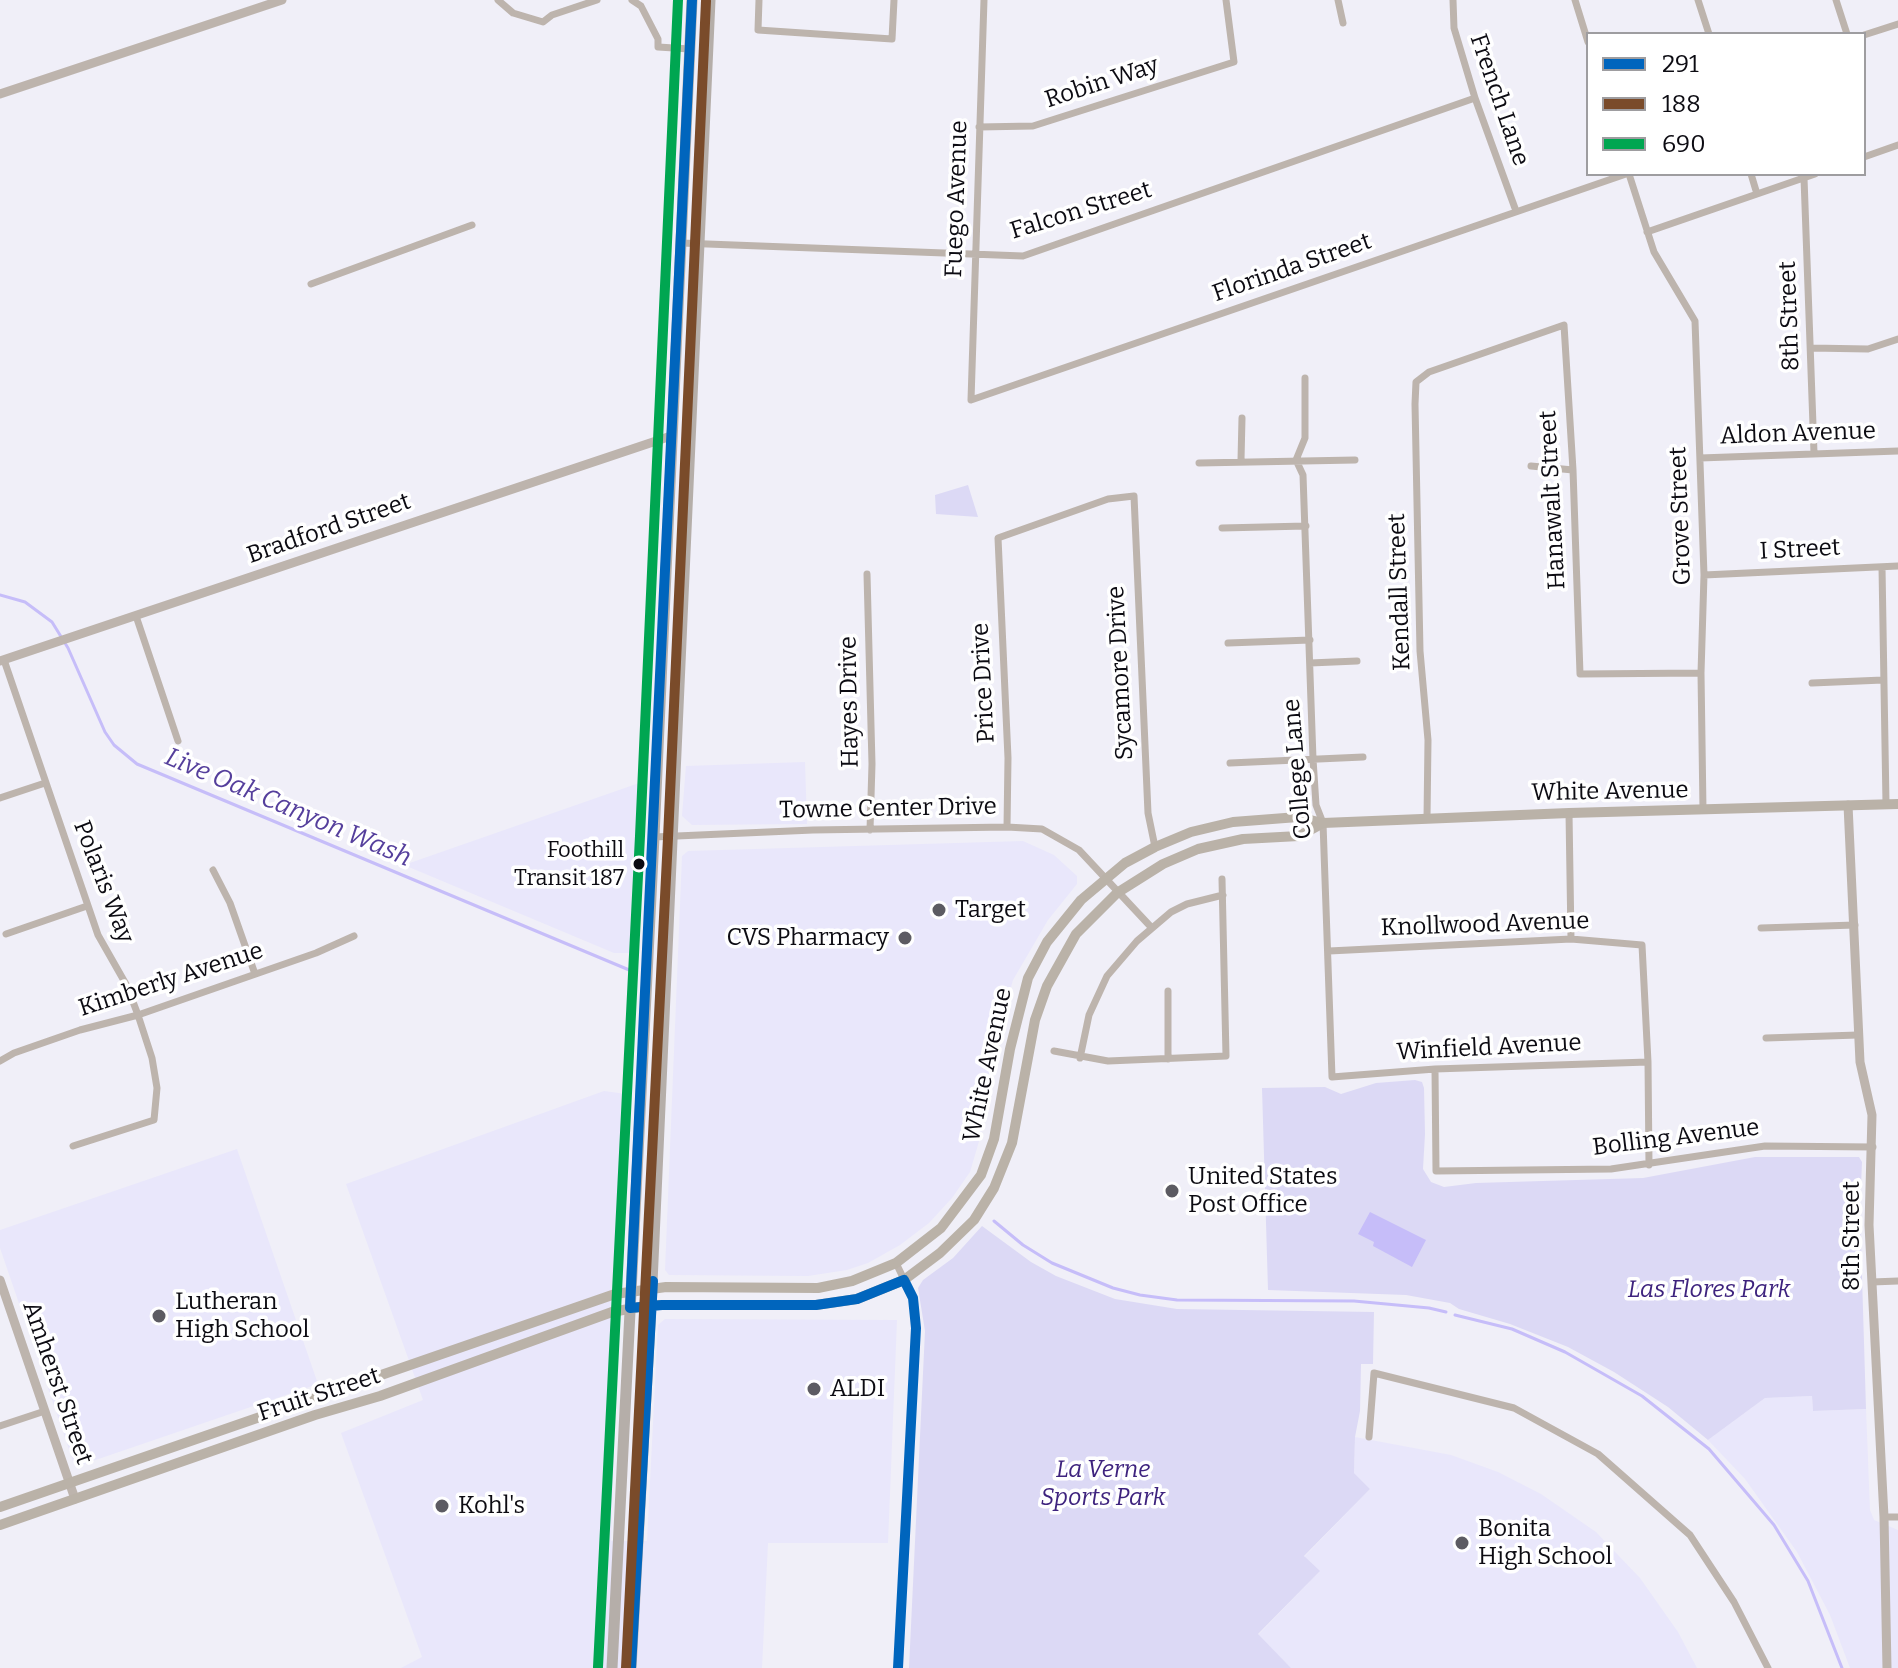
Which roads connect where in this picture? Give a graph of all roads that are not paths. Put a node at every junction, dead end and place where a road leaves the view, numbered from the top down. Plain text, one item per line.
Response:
1 (282, 0) edge
2 (498, 0) edge
3 (597, 0) edge
4 (632, 0) edge
5 (692, 0) edge
6 (710, 0) edge
7 (759, 0) edge
8 (894, 0) edge
9 (984, 0) edge
10 (1226, 0) edge
11 (1338, 0) edge
12 (1453, 0) edge
13 (1575, 0) edge
14 (1698, 0) edge
15 (1836, 0) edge
16 (1343, 23) dead end
17 (1898, 24) edge
18 (1708, 32) edge
19 (1846, 32) edge
20 (1866, 34) edge
21 (1586, 36) edge
22 (690, 49) junction
23 (0, 94) edge
24 (1475, 98) junction
25 (979, 127) junction
26 (1898, 145) edge
27 (1866, 156) edge
28 (1621, 176) edge
29 (1628, 176) edge
30 (1752, 176) edge
31 (1810, 176) edge
32 (1804, 178) junction
33 (1757, 194) junction
34 (1516, 211) junction
35 (472, 225) dead end
36 (1647, 232) junction
37 (681, 243) junction
38 (698, 243) junction
39 (975, 256) junction
40 (311, 284) dead end
41 (1898, 339) edge
42 (1811, 348) junction
43 (1429, 372) joint
44 (1305, 378) dead end
45 (971, 400) joint
46 (1242, 418) dead end
47 (671, 436) junction
48 (1898, 451) edge
49 (1814, 453) junction
50 (1700, 458) junction
51 (1241, 460) junction
52 (1296, 460) junction
53 (1355, 460) dead end
54 (1199, 463) dead end
55 (1531, 466) dead end
56 (1573, 470) junction
57 (1134, 496) joint
58 (1306, 526) junction
59 (1222, 528) dead end
60 (1898, 566) edge
61 (1882, 567) junction
62 (867, 574) dead end
63 (1704, 575) junction
64 (136, 616) junction
65 (1310, 640) junction
66 (1228, 643) dead end
67 (2, 660) edge
68 (1357, 661) dead end
69 (1310, 663) junction
70 (1701, 673) junction
71 (1883, 680) junction
72 (1812, 683) dead end
73 (178, 741) dead end
74 (1363, 757) dead end
75 (1313, 759) junction
76 (1230, 763) dead end
77 (45, 783) junction
78 (0, 798) edge
79 (1886, 804) junction
80 (1898, 804) edge
81 (1848, 805) junction
82 (1703, 810) junction
83 (1569, 813) junction
84 (1427, 818) junction
85 (1323, 823) junction
86 (1007, 827) junction
87 (870, 830) junction
88 (654, 837) junction
89 (673, 838) junction
90 (1155, 847) junction
91 (213, 870) dead end
92 (1222, 879) dead end
93 (1104, 880) junction
94 (1117, 893) junction
95 (1223, 895) junction
96 (87, 906) junction
97 (1855, 925) junction
98 (1151, 927) junction
99 (1761, 928) dead end
100 (6, 934) dead end
101 (354, 936) dead end
102 (1571, 939) junction
103 (1329, 951) junction
104 (255, 974) junction
105 (1168, 991) dead end
106 (138, 1015) junction
107 (1858, 1035) junction
108 (1766, 1038) dead end
109 (1054, 1051) dead end
110 (1080, 1058) junction
111 (1168, 1059) junction
112 (0, 1061) edge
113 (1648, 1062) junction
114 (1435, 1069) junction
115 (1332, 1077) joint
116 (73, 1146) dead end
117 (1873, 1147) junction
118 (1649, 1165) junction
119 (896, 1263) junction
120 (0, 1280) edge
121 (904, 1280) junction
122 (1898, 1281) edge
123 (1872, 1282) junction
124 (652, 1288) junction
125 (631, 1291) junction
126 (2, 1293) edge
127 (651, 1305) junction
128 (630, 1308) junction
129 (45, 1411) junction
130 (0, 1426) edge
131 (1369, 1437) dead end
132 (70, 1484) junction
133 (75, 1499) junction
134 (0, 1507) edge
135 (1884, 1517) junction
136 (1898, 1517) edge
137 (0, 1525) edge
138 (612, 1668) edge
139 (631, 1668) edge
140 (898, 1668) edge
141 (1768, 1668) edge
142 (1887, 1668) edge

1 - 23 street
2 - 3 street
4 - 22 street
5 - 22 main road
6 - 38 main road
7 - 8 street
9 - 25 street, Fuego Avenue
10 - 25 street, Robin Way
11 - 16 street
12 - 24 street, French Lane
13 - 21 street
14 - 18 street
15 - 19 street
17 - 20 street
22 - 37 main road
24 - 34 street, French Lane
24 - 39 street, Falcon Street
25 - 39 street, Fuego Avenue
26 - 27 street
28 - 34 street, Florinda Street
29 - 36 street, Grove Street
30 - 33 street
31 - 32 street
32 - 33 street
32 - 42 street, 8th Street
33 - 36 street
34 - 45 street, Florinda Street
35 - 40 street
36 - 50 street, Grove Street
37 - 38 street, Falcon Street
37 - 47 main road
38 - 39 street, Falcon Street
38 - 89 main road
39 - 45 street, Fuego Avenue
41 - 42 street
42 - 49 street, 8th Street
43 - 56 street, Hanawalt Street
43 - 84 street, Kendall Street
44 - 52 street
46 - 51 street
47 - 64 street, Bradford Street
47 - 88 main road
48 - 49 street, Aldon Avenue
49 - 50 street, Aldon Avenue
50 - 63 street, Grove Street
51 - 52 street
51 - 54 street
52 - 53 street
52 - 58 street, College Lane
55 - 56 street
56 - 70 street, Hanawalt Street
57 - 86 street, Price Drive
57 - 90 street, Sycamore Drive
58 - 59 street
58 - 65 street, College Lane
60 - 61 street, I Street
61 - 63 street, I Street
61 - 71 street
62 - 87 street, Hayes Drive
63 - 70 street, Grove Street
64 - 67 street, Bradford Street
64 - 73 street
65 - 66 street
65 - 69 street, College Lane
67 - 77 street, Polaris Way
68 - 69 street
69 - 75 street, College Lane
70 - 82 street, Grove Street
71 - 72 street
71 - 79 street
74 - 75 street
75 - 76 street
75 - 85 street, College Lane
77 - 78 street
77 - 96 street, Polaris Way
79 - 80 main road, White Avenue
79 - 81 main road, White Avenue
81 - 82 main road, White Avenue
81 - 97 street, 8th Street
82 - 83 main road, White Avenue
83 - 84 main road, White Avenue
83 - 102 street
84 - 85 main road, White Avenue
85 - 90 main road, White Avenue
85 - 94 main road, White Avenue
85 - 103 street, College Lane
86 - 87 street, Towne Center Drive
86 - 93 street, Towne Center Drive
87 - 89 street, Towne Center Drive
88 - 89 street, Towne Center Drive
88 - 125 main road
89 - 124 main road
90 - 93 main road, White Avenue
91 - 104 street
92 - 95 street
93 - 94 street, Towne Center Drive
93 - 119 main road, White Avenue
94 - 98 street, Towne Center Drive
94 - 121 main road, White Avenue
95 - 98 street
95 - 111 street
96 - 100 street
96 - 106 street, Polaris Way
97 - 99 street
97 - 107 street, 8th Street
98 - 110 street
101 - 104 street, Kimberly Avenue
102 - 103 street, Knollwood Avenue
102 - 113 street, Knollwood Avenue
103 - 115 street, College Lane
104 - 106 street, Kimberly Avenue
105 - 111 street
106 - 112 street, Kimberly Avenue
106 - 116 street, Polaris Way
107 - 108 street
107 - 117 street, 8th Street
109 - 110 street
110 - 111 street
113 - 114 street, Winfield Avenue
113 - 118 street
114 - 115 street, Winfield Avenue
114 - 118 street, Bolling Avenue
117 - 118 street, Bolling Avenue
117 - 123 street, 8th Street
119 - 121 street
119 - 124 main road, White Avenue
120 - 126 street, Amherst Street
121 - 127 main road, White Avenue
121 - 140 street
122 - 123 street
123 - 135 street, 8th Street
124 - 125 main road, White Avenue
124 - 127 main road
125 - 128 main road
125 - 132 main road, Fruit Street
126 - 129 street, Amherst Street
127 - 128 main road, Fruit Street
127 - 139 main road
128 - 133 main road, Fruit Street
128 - 138 main road
129 - 130 street
129 - 132 street, Amherst Street
131 - 141 street
132 - 133 street, Amherst Street
132 - 134 main road, Fruit Street
133 - 137 main road, Fruit Street
135 - 136 street
135 - 142 street, 8th Street

